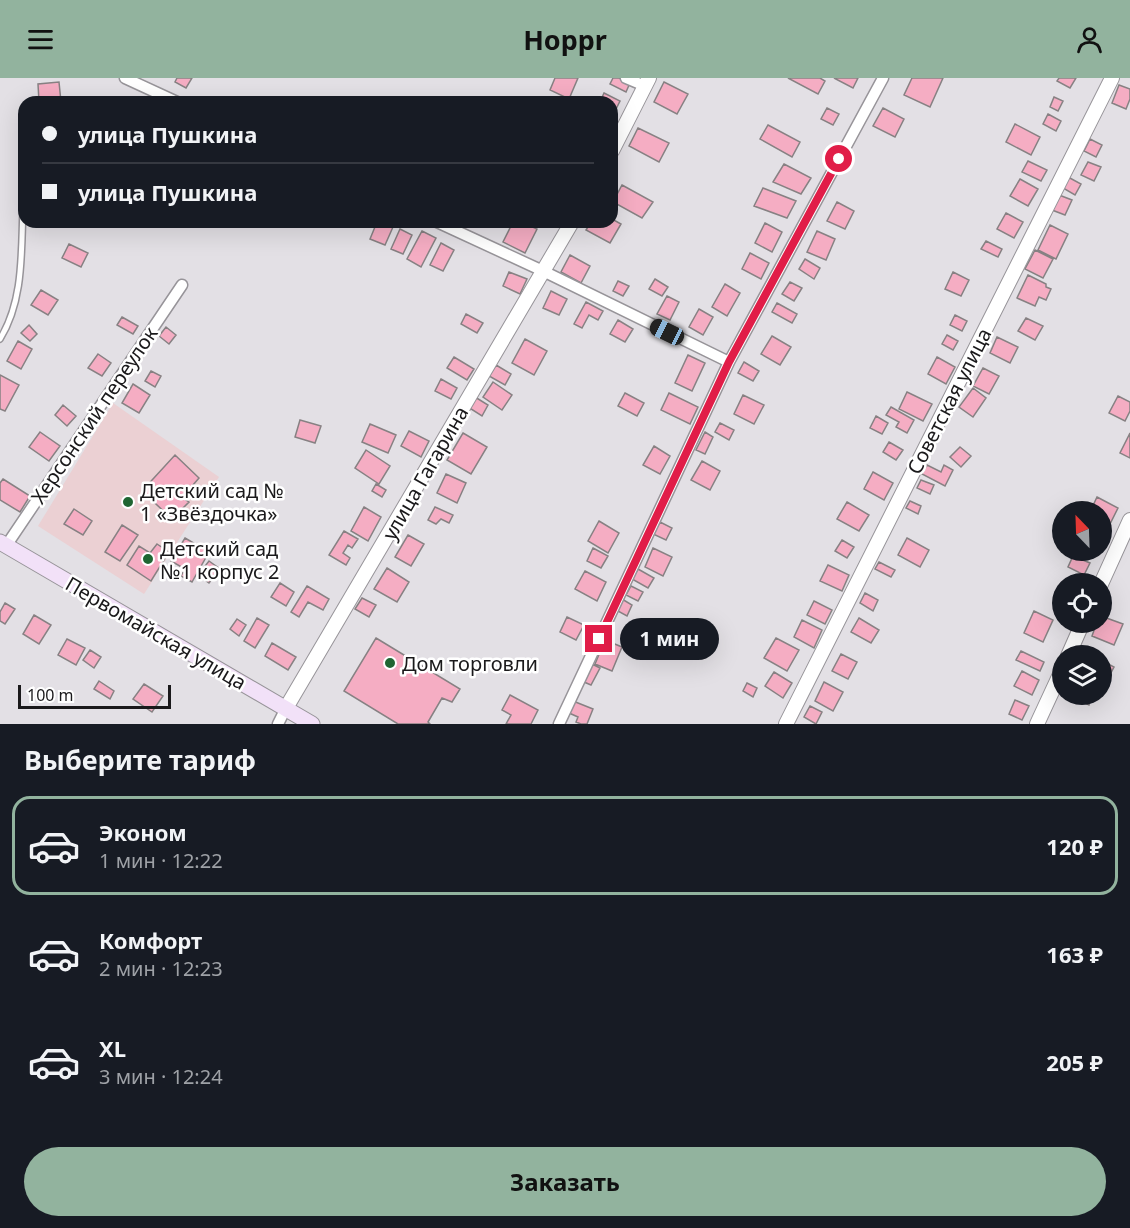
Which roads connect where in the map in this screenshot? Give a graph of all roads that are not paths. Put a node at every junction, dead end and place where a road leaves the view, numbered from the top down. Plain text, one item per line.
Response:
1 (125, 78) edge
2 (626, 78) edge
3 (883, 78) edge
4 (1112, 78) edge
5 (647, 82) edge
6 (164, 96) edge
7 (618, 139) edge
8 (22, 228) edge
9 (450, 228) edge
10 (568, 228) edge
11 (543, 271) junction
12 (183, 285) dead end
13 (0, 339) edge
14 (729, 362) junction
15 (1130, 520) edge
16 (3, 544) edge
17 (1106, 573) edge
18 (1052, 692) edge
19 (286, 708) junction
20 (278, 724) edge
21 (312, 724) edge
22 (559, 724) edge
23 (786, 724) edge
24 (1037, 724) edge

1 - 6 street
2 - 5 street
3 - 14 street
4 - 23 street, Советская улица
5 - 7 street
8 - 13 lane
9 - 11 street
10 - 11 street, улица Гагарина
11 - 14 street
11 - 19 street, улица Гагарина
12 - 16 street, Херсонский переулок
14 - 22 street
15 - 17 street
16 - 19 main road, Первомайская улица
18 - 24 street
19 - 20 street, улица Гагарина
19 - 21 main road, Первомайская улица

